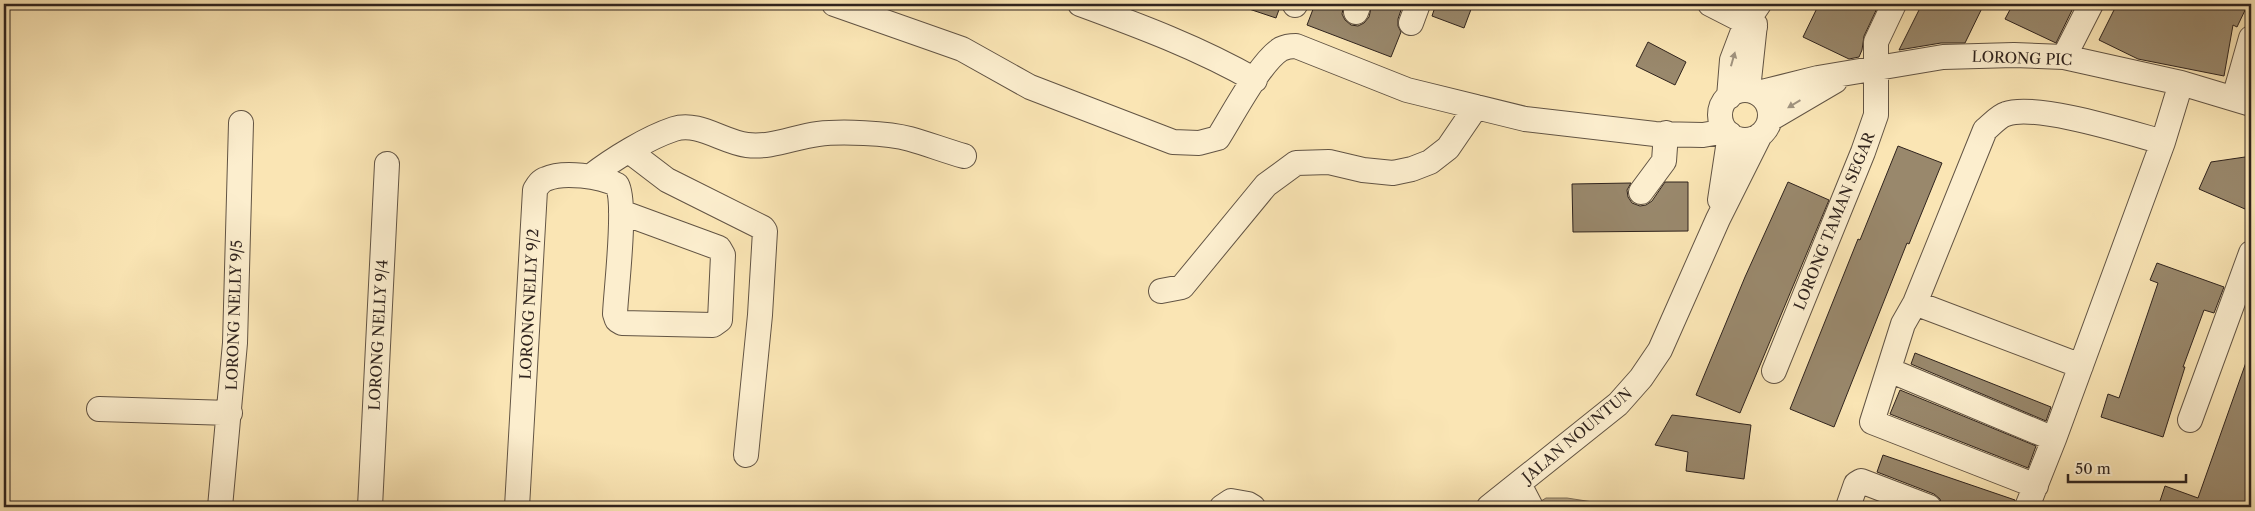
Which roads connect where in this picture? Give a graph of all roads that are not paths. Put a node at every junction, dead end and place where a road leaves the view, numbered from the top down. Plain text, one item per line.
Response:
1 (834, 4) edge
2 (1080, 4) edge
3 (1710, 4) edge
4 (1894, 4) edge
5 (2091, 4) edge
6 (1754, 16) edge
7 (2250, 52) edge
8 (2064, 56) junction
9 (1875, 68) junction
10 (1849, 72) junction
11 (1255, 80) junction
12 (2181, 83) junction
13 (1740, 96) junction
14 (2243, 101) edge
15 (1476, 107) junction
16 (241, 122) dead end
17 (1765, 127) junction
18 (1728, 132) junction
19 (1675, 133) junction
20 (2163, 142) junction
21 (629, 151) junction
22 (964, 156) dead end
23 (387, 164) dead end
24 (591, 176) junction
25 (1641, 192) dead end
26 (621, 212) junction
27 (1718, 219) junction
28 (2251, 253) edge
29 (1160, 292) dead end
30 (1915, 303) junction
31 (2082, 366) junction
32 (1889, 370) junction
33 (1774, 371) dead end
34 (99, 409) dead end
35 (230, 413) junction
36 (2190, 420) dead end
37 (2054, 439) junction
38 (746, 455) dead end
39 (2036, 486) junction
40 (1507, 498) edge
41 (220, 507) edge
42 (370, 507) edge
43 (517, 507) edge
44 (1531, 507) edge
45 (1848, 507) edge
46 (1929, 507) edge
47 (2027, 507) edge

1 - 11 street
2 - 11 street
3 - 6 street
4 - 9 street, LORONG TAMAN SEGAR
5 - 8 street
6 - 13 street, JALAN NOUNTUN
7 - 14 street
8 - 9 street, LORONG PIC
8 - 12 street, LORONG PIC
9 - 10 street, LORONG PIC
9 - 33 street, LORONG TAMAN SEGAR
10 - 13 street, LORONG PIC
10 -> 17 street, LORONG PIC
11 - 15 street
12 - 14 street, LORONG PIC
12 - 20 street
13 - 17 street
13 - 18 street, JALAN NOUNTUN
13 - 19 street
15 - 19 street
15 - 29 street
16 - 35 street, LORONG NELLY 9/5
17 - 18 street
17 - 27 street, JALAN NOUNTUN
18 - 19 street
18 - 27 street, JALAN NOUNTUN
19 - 25 street
20 - 30 street
20 - 31 street
21 - 22 street
21 - 24 street
21 - 38 street
23 - 42 street, LORONG NELLY 9/4
24 - 26 street, LORONG NELLY 9/2
24 - 43 street, LORONG NELLY 9/2
26 - 26 street
27 - 40 street, JALAN NOUNTUN
28 - 36 street
30 - 31 street
30 - 32 street
31 - 37 street
32 - 37 street
32 - 39 street
34 - 35 street
35 - 41 street, LORONG NELLY 9/5
37 - 39 street
39 - 47 street
40 - 44 street
45 - 46 street

